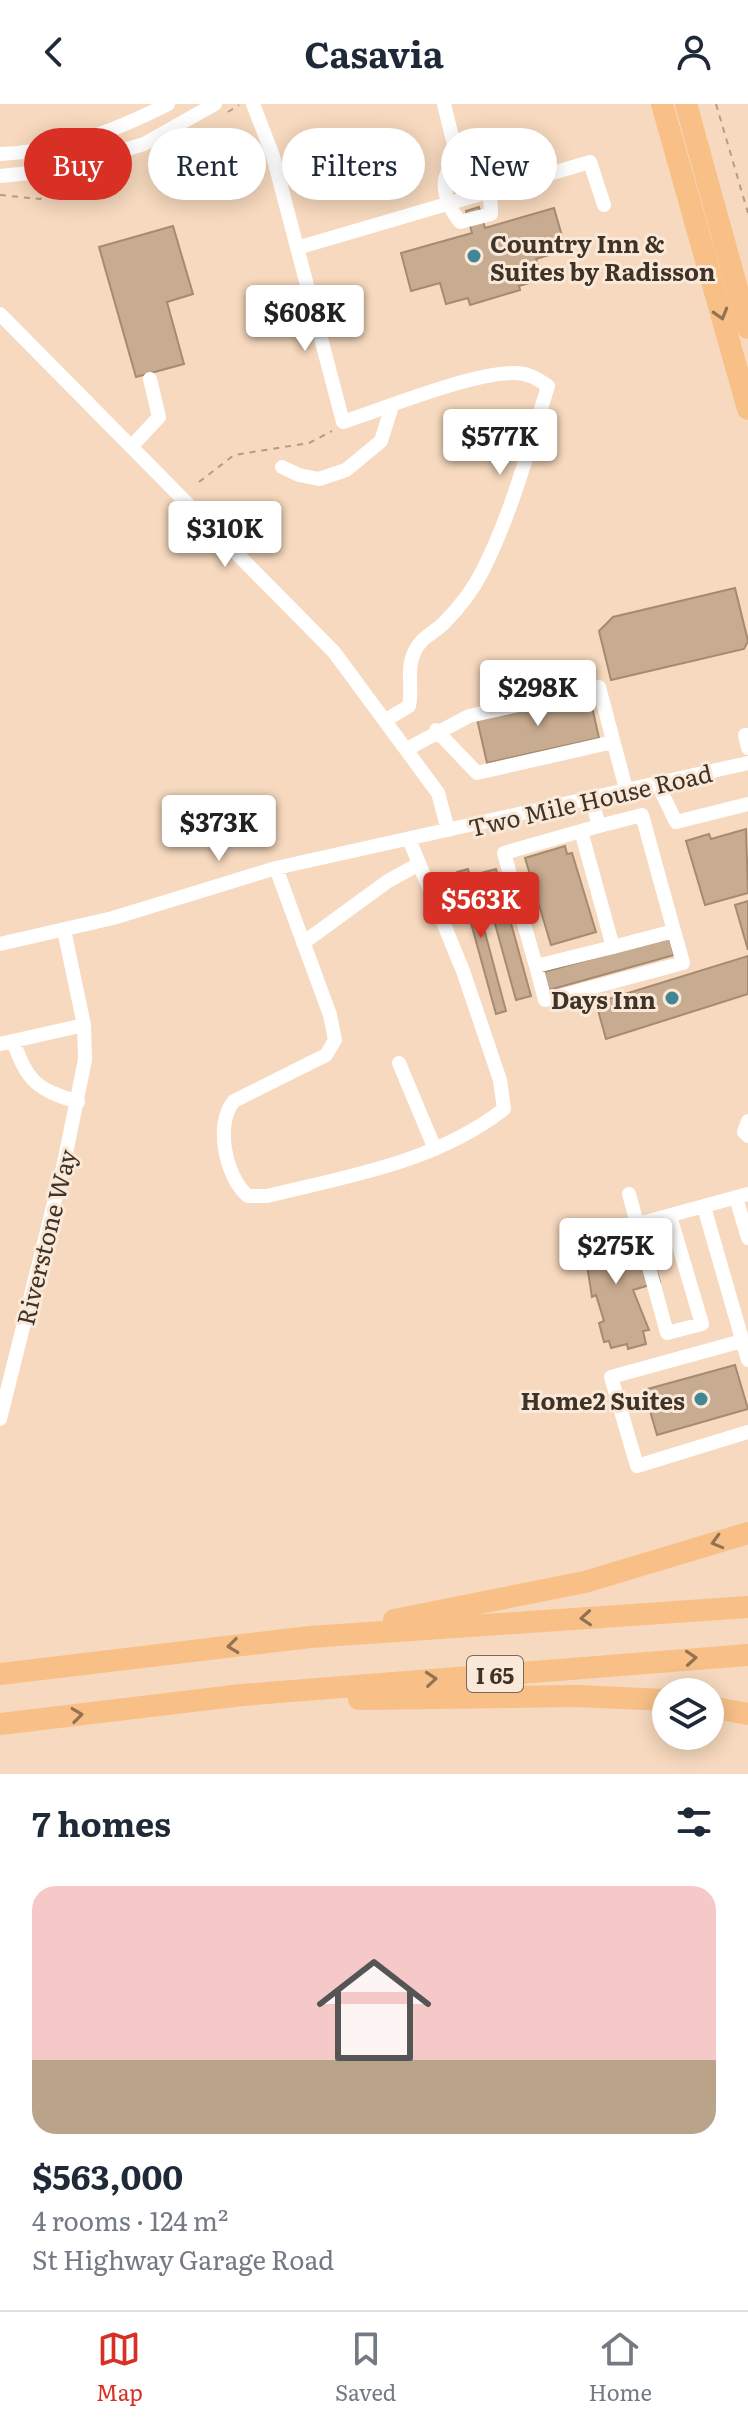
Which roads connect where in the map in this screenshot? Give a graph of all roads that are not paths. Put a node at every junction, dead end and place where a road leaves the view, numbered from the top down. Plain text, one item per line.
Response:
1 (168, 104) edge
2 (215, 104) edge
3 (253, 104) edge
4 (444, 104) edge
5 (662, 104) edge
6 (686, 104) edge
7 (450, 128) edge
8 (0, 154) edge
9 (557, 172) edge
10 (0, 176) edge
11 (446, 200) edge
12 (461, 200) edge
13 (491, 200) edge
14 (447, 204) junction
15 (604, 205) dead end
16 (297, 248) junction
17 (0, 314) edge
18 (748, 328) edge
19 (150, 379) dead end
20 (392, 406) junction
21 (748, 409) edge
22 (131, 447) junction
23 (282, 467) dead end
24 (386, 720) junction
25 (436, 730) junction
26 (748, 735) edge
27 (613, 742) junction
28 (748, 748) edge
29 (407, 749) junction
30 (748, 763) edge
31 (657, 783) junction
32 (626, 789) junction
33 (591, 797) junction
34 (748, 804) edge
35 (599, 826) junction
36 (448, 830) junction
37 (581, 831) junction
38 (409, 839) junction
39 (419, 864) junction
40 (276, 868) junction
41 (64, 930) junction
42 (674, 931) junction
43 (303, 943) junction
44 (0, 944) edge
45 (613, 947) junction
46 (536, 966) junction
47 (84, 1025) junction
48 (7, 1043) edge
49 (399, 1063) dead end
50 (78, 1102) junction
51 (748, 1121) edge
52 (748, 1136) edge
53 (435, 1149) junction
54 (629, 1194) dead end
55 (742, 1196) edge
56 (704, 1207) junction
57 (670, 1216) junction
58 (638, 1224) junction
59 (748, 1238) edge
60 (742, 1341) junction
61 (748, 1360) edge
62 (0, 1419) edge
63 (748, 1432) edge
64 (748, 1533) edge
65 (748, 1607) edge
66 (310, 1637) junction
67 (748, 1655) edge
68 (0, 1674) edge
69 (242, 1695) junction
70 (652, 1699) edge
71 (724, 1710) edge
72 (748, 1714) edge
73 (0, 1724) edge

1 - 8 street
2 - 10 street
3 - 16 street
4 - 7 street
5 -> 21 highway
6 - 18 highway
9 - 15 street
11 - 14 street
12 - 14 street
13 - 14 street
14 - 16 street
16 - 20 street
17 - 22 street, Two Mile House Road
19 - 22 street
20 - 23 street
20 - 24 street
22 - 24 street, Two Mile House Road
24 - 29 street, Two Mile House Road
25 - 27 street
25 - 27 street
25 - 29 street
26 - 28 street
27 - 32 street
29 - 36 street, Two Mile House Road
30 - 31 street, Two Mile House Road
31 - 32 street, Two Mile House Road
31 - 34 street
32 - 33 street, Two Mile House Road
33 - 35 street
33 - 36 street, Two Mile House Road
35 - 37 street
35 - 42 street
36 - 38 street
37 - 45 street
37 - 46 street
38 - 39 street
38 - 40 street
39 - 43 street
39 - 53 street
40 - 41 street
40 - 43 street
41 - 44 street
41 - 47 street, Riverstone Way
42 - 45 street
42 - 46 street
43 - 53 street
45 - 46 street
47 - 48 street
47 - 50 street, Riverstone Way
48 - 50 street
49 - 53 street
50 - 62 street, Riverstone Way
51 - 52 street
54 - 58 street
55 - 56 street
55 - 59 street
56 - 57 street
56 - 60 street
57 - 58 street
57 - 58 street
60 - 61 street
60 - 63 street
64 -> 66 highway
65 -> 66 highway, I 65
66 -> 68 highway, I 65
69 -> 67 highway, I 65
69 - 70 highway
73 -> 69 highway, I 65
71 - 72 highway

